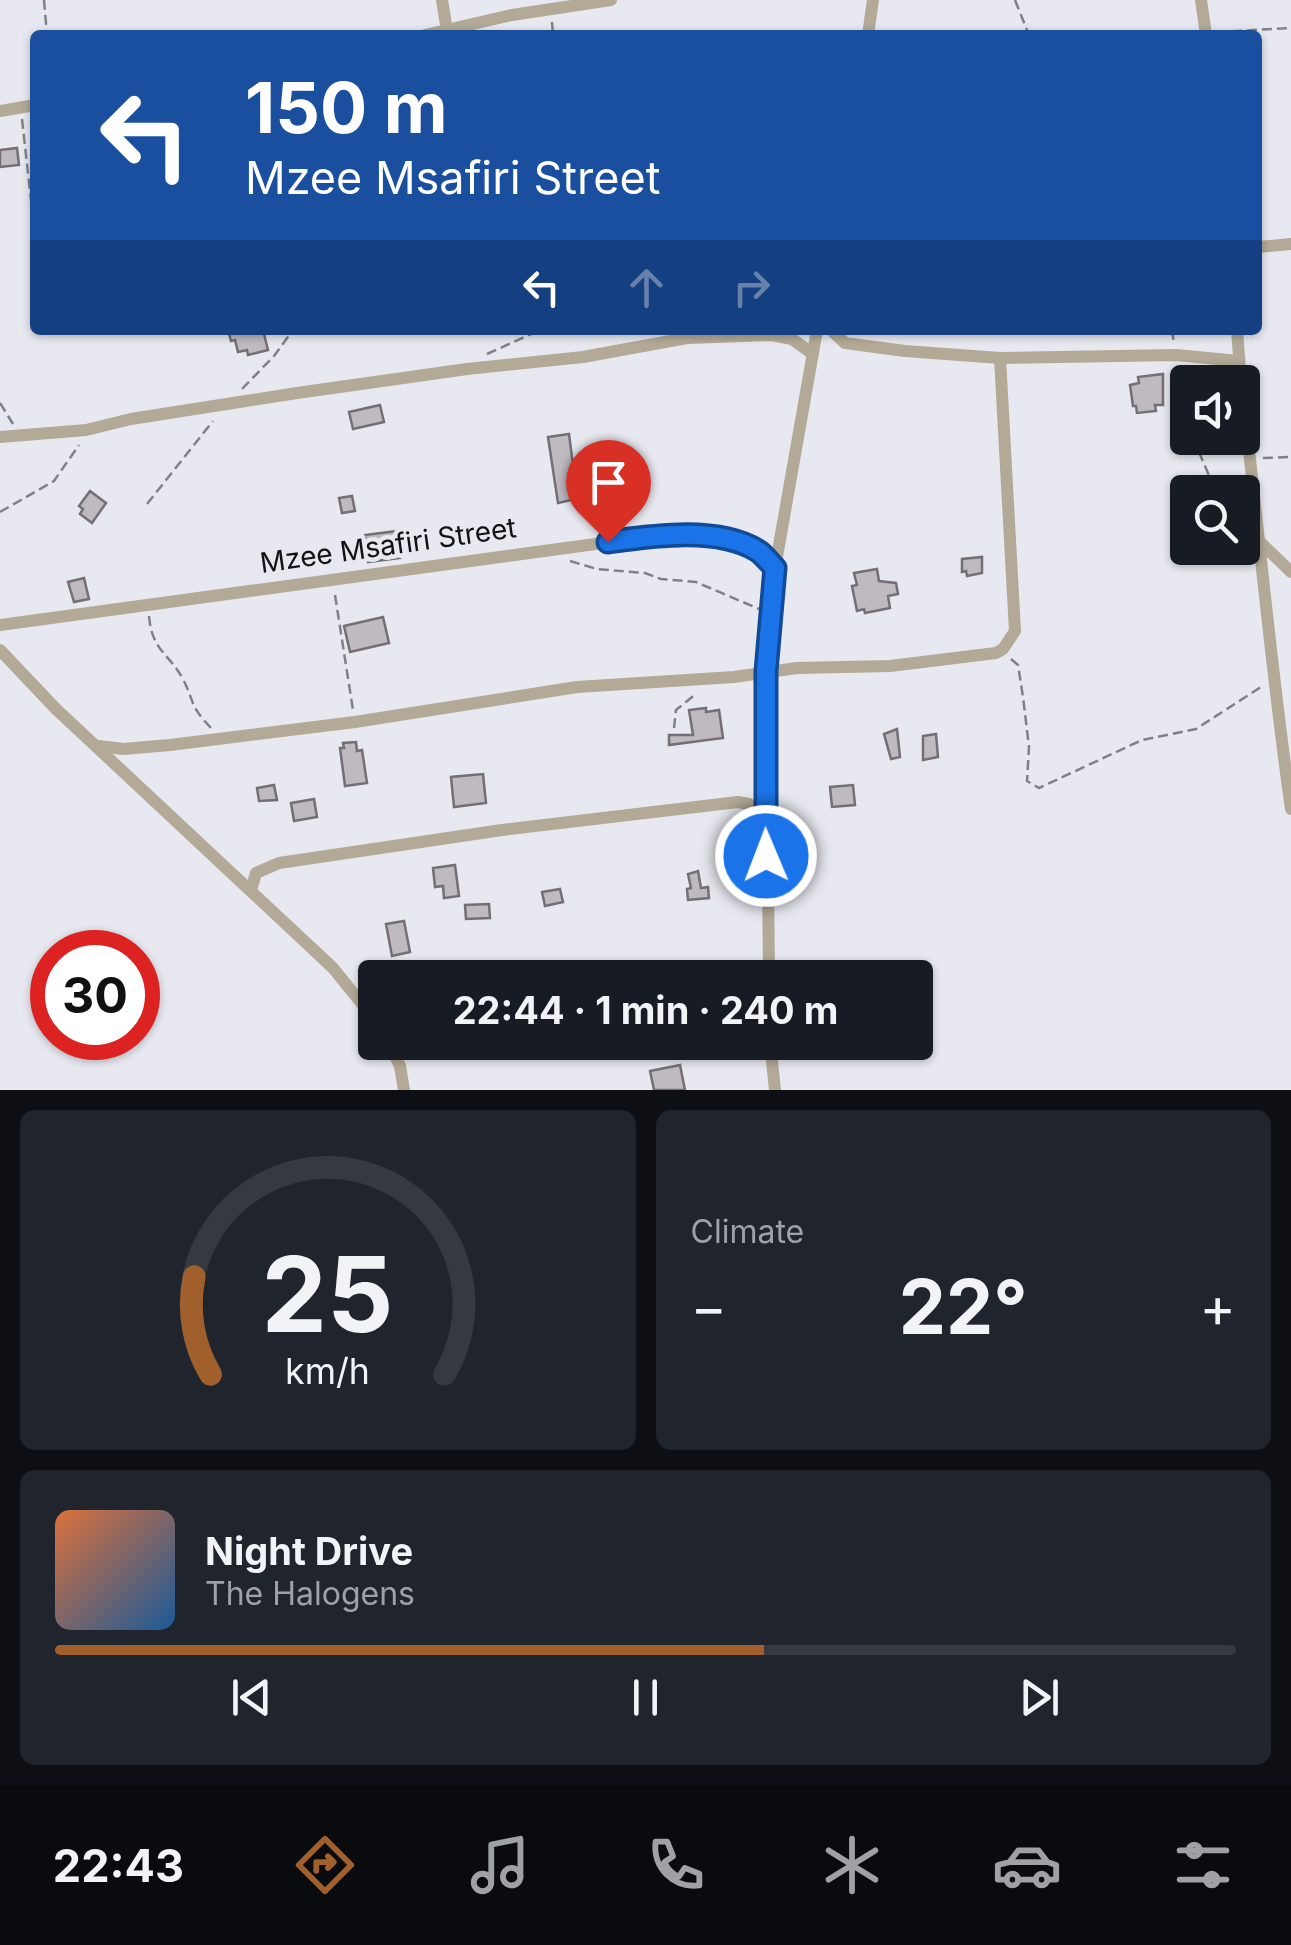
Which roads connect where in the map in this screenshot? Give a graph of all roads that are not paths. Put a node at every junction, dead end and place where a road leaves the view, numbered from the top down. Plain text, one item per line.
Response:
1 (442, 0) edge
2 (611, 0) edge
3 (874, 0) edge
4 (1201, 0) edge
5 (447, 30) edge
6 (451, 30) edge
7 (869, 30) edge
8 (1205, 30) edge
9 (30, 105) edge
10 (0, 111) edge
11 (1291, 244) edge
12 (1262, 247) edge
13 (728, 335) edge
14 (751, 335) edge
15 (816, 335) edge
16 (836, 335) edge
17 (1237, 336) edge
18 (845, 343) junction
19 (812, 357) junction
20 (1000, 358) junction
21 (1212, 359) junction
22 (1239, 361) junction
23 (1240, 365) edge
24 (0, 437) edge
25 (1250, 455) edge
26 (1261, 543) junction
27 (775, 568) junction
28 (1291, 572) edge
29 (0, 625) edge
30 (0, 650) edge
31 (766, 671) junction
32 (99, 746) junction
33 (146, 748) junction
34 (128, 774) junction
35 (767, 779) junction
36 (738, 802) junction
37 (1291, 809) edge
38 (766, 818) junction
39 (251, 890) junction
40 (769, 960) edge
41 (358, 999) edge
42 (397, 1060) edge
43 (772, 1060) edge
44 (404, 1090) edge
45 (775, 1090) edge

1 - 5 street
2 - 6 street
3 - 7 street
4 - 8 street
9 - 10 street
11 - 12 street
13 - 24 street
14 - 19 street
15 - 19 street
16 - 18 street
17 - 21 street
17 - 22 street
18 - 19 street
18 - 20 street
19 - 27 street
20 - 21 street
20 - 31 street
21 - 22 street
22 - 23 street
25 - 26 street
26 - 28 street
26 - 37 street
27 - 29 street, Mzee Msafiri Street
27 - 31 street
30 - 32 street
31 - 33 street
31 - 35 street
32 - 33 street
32 - 34 street
33 - 34 street
34 - 39 street
35 - 36 street
35 - 38 street
36 - 38 street
36 - 39 street
38 - 40 street
39 - 41 street
42 - 44 street
43 - 45 street

